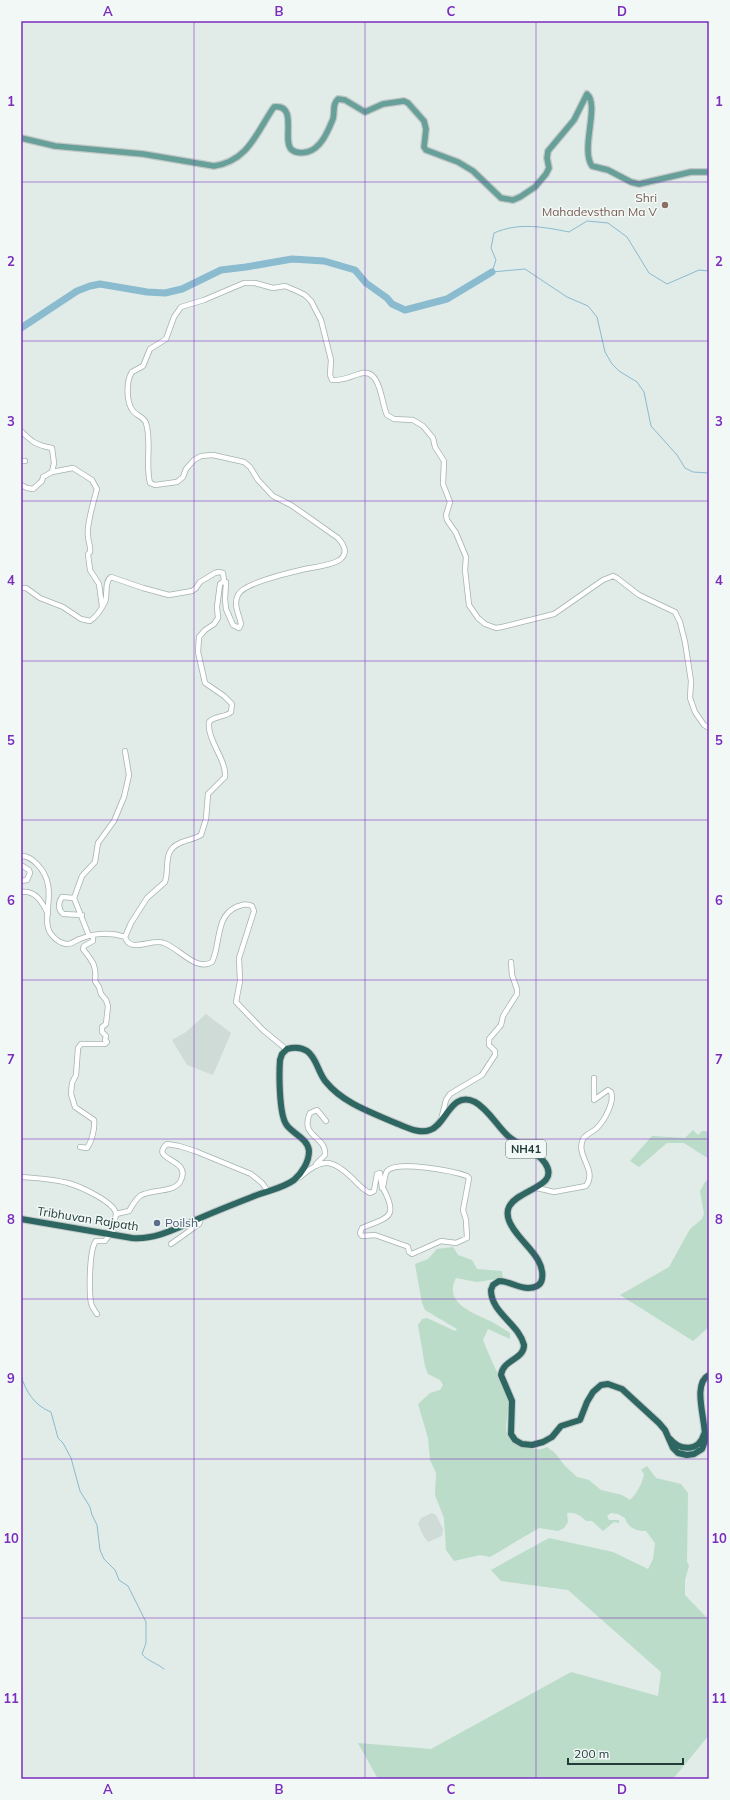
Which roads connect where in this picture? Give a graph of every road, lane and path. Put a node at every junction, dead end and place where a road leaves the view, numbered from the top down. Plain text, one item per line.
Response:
1 (21, 138) edge
2 (709, 172) edge
3 (21, 431) edge
4 (52, 472) junction
5 (21, 485) edge
6 (224, 581) junction
7 (21, 588) edge
8 (102, 606) junction
9 (709, 728) edge
10 (125, 751) dead end
11 (21, 856) edge
12 (21, 865) edge
13 (21, 881) edge
14 (21, 892) edge
15 (74, 898) junction
16 (82, 915) junction
17 (48, 916) junction
18 (91, 936) junction
19 (125, 937) junction
20 (511, 962) dead end
21 (286, 1049) junction
22 (594, 1078) dead end
23 (326, 1121) dead end
24 (440, 1122) junction
25 (80, 1147) dead end
26 (316, 1164) junction
27 (21, 1177) edge
28 (283, 1186) junction
29 (383, 1188) junction
30 (537, 1188) junction
31 (268, 1191) junction
32 (116, 1214) junction
33 (201, 1218) junction
34 (21, 1219) edge
35 (111, 1234) junction
36 (171, 1244) dead end
37 (97, 1314) dead end
38 (709, 1375) edge

1 - 2 main road
3 - 4 street
4 - 5 street
4 - 8 street
6 - 8 street
6 - 9 street
6 - 19 street
7 - 8 street
10 - 15 street
11 - 17 street
12 - 13 street
14 - 17 street
15 - 16 street
15 - 16 street
16 - 18 street
17 - 18 street
18 - 19 street
18 - 25 street
19 - 21 street
20 - 24 street
21 - 24 highway, NH41
21 - 28 highway, Tribhuvan Rajpath
22 - 30 street
23 - 26 street
24 - 30 highway, NH41
26 - 28 street
26 - 29 street
27 - 32 street
28 - 31 highway, Tribhuvan Rajpath
29 - 29 street
30 - 38 highway, NH41
31 - 32 street
31 - 33 highway, Tribhuvan Rajpath
32 - 35 street
33 - 35 highway, Tribhuvan Rajpath
33 - 36 street
34 - 35 highway, Tribhuvan Rajpath
35 - 37 street

